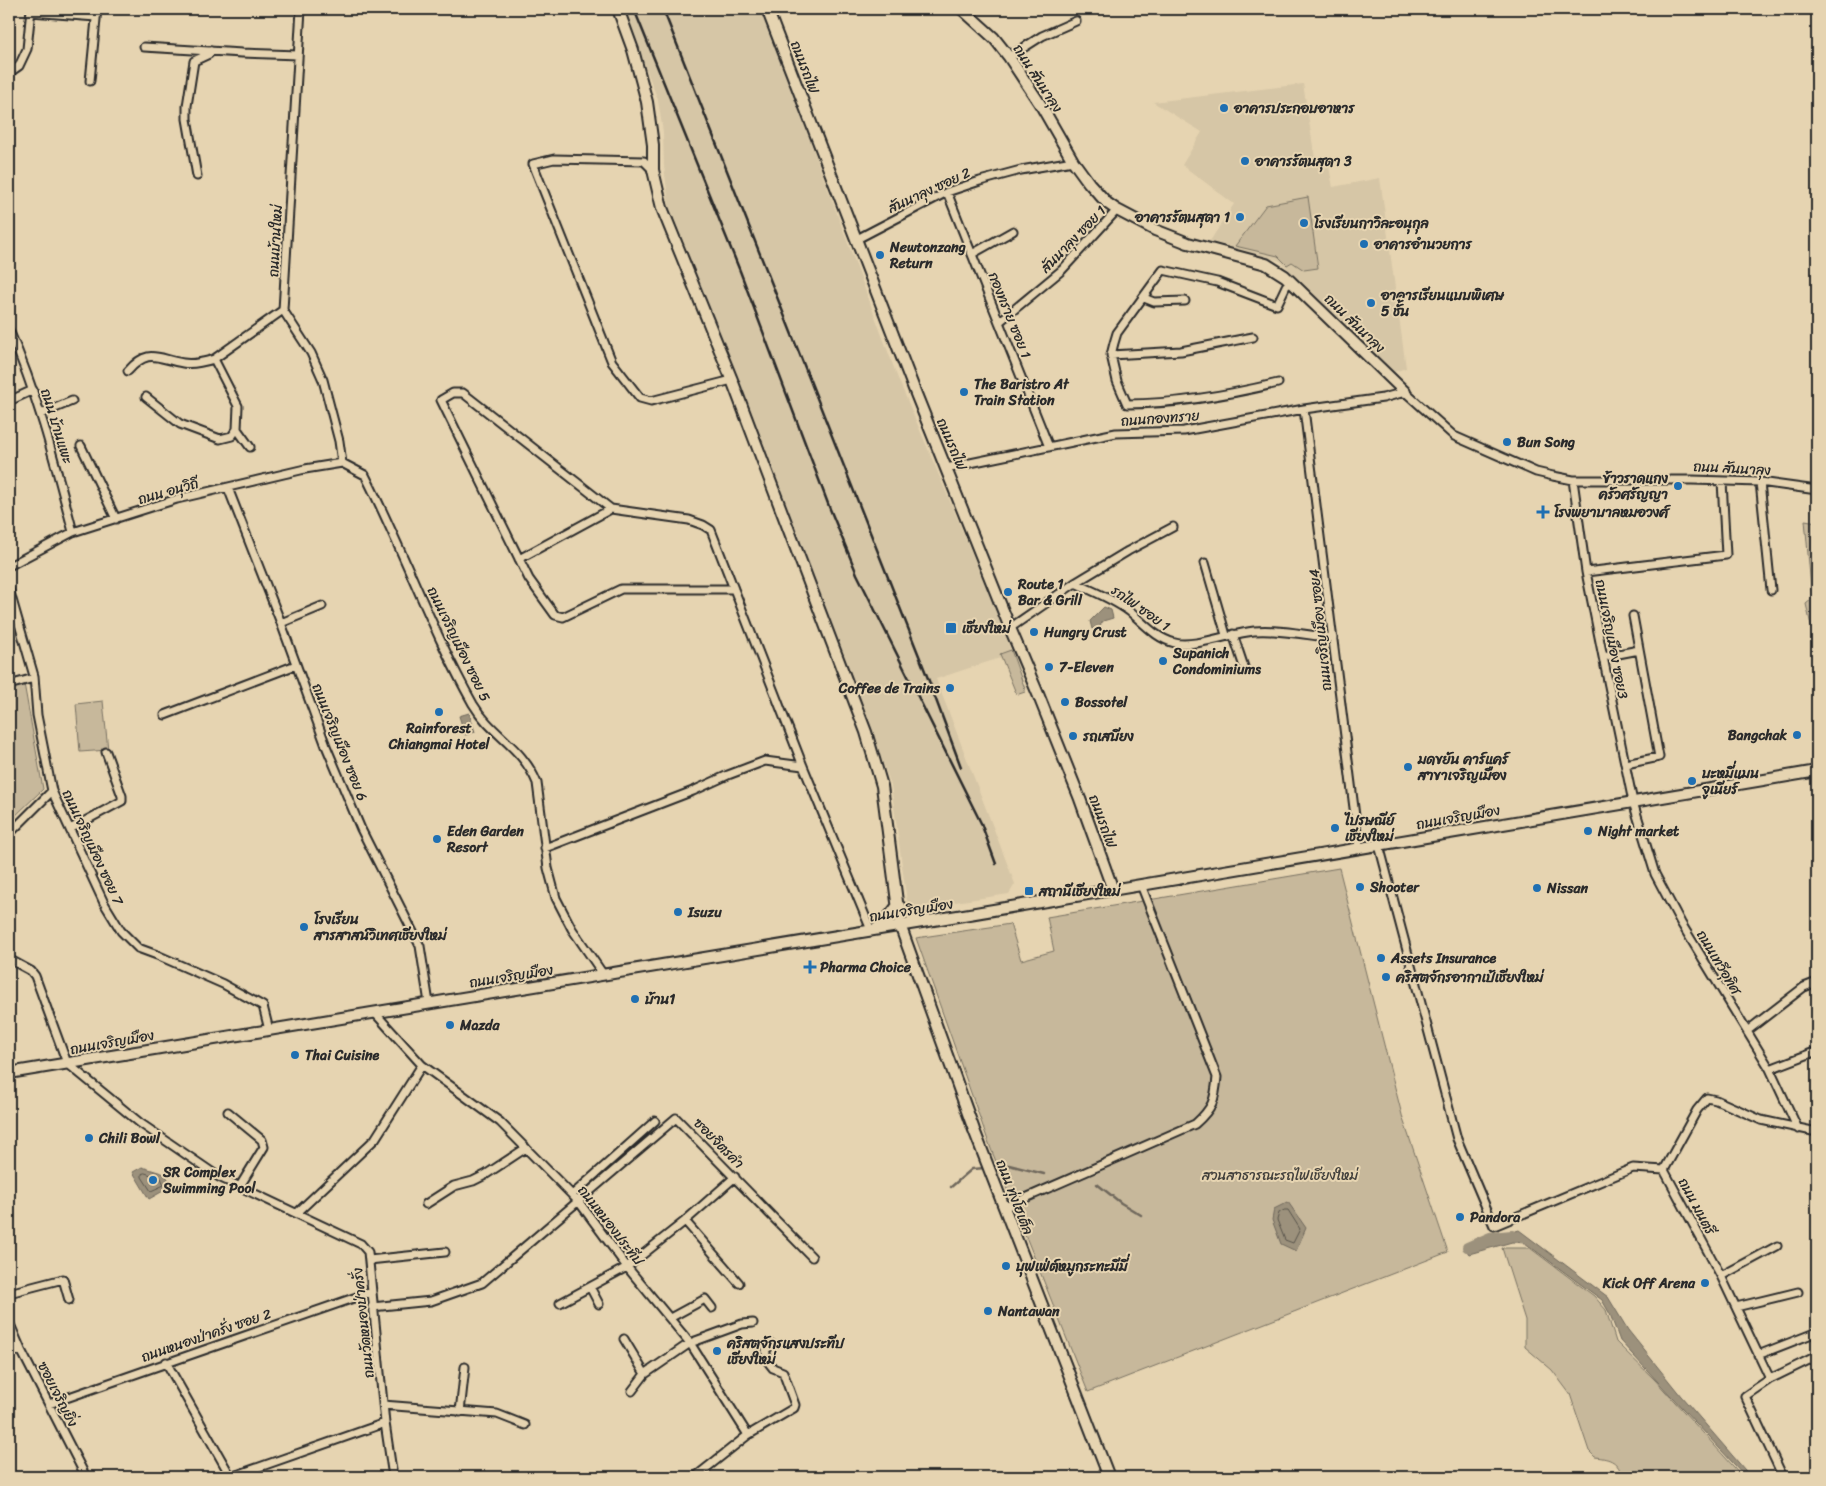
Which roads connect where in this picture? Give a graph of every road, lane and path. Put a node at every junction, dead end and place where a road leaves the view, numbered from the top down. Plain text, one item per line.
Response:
1 (301, 9) edge
2 (618, 9) edge
3 (767, 9) edge
4 (962, 9) edge
5 (31, 10) edge
6 (97, 13) edge
7 (1076, 22) dead end
8 (144, 47) dead end
9 (211, 51) junction
10 (298, 55) junction
11 (1009, 58) junction
12 (9, 73) edge
13 (90, 81) dead end
14 (1073, 162) junction
15 (654, 170) junction
16 (197, 176) dead end
17 (947, 192) junction
18 (1117, 210) junction
19 (1013, 231) dead end
20 (857, 239) junction
21 (972, 254) junction
22 (1292, 282) junction
23 (1144, 298) junction
24 (1185, 301) dead end
25 (283, 310) junction
26 (999, 322) junction
27 (9, 330) edge
28 (1253, 336) dead end
29 (1111, 355) junction
30 (214, 359) junction
31 (128, 371) dead end
32 (732, 380) junction
33 (1278, 383) dead end
34 (33, 390) junction
35 (1405, 392) junction
36 (146, 397) dead end
37 (9, 401) edge
38 (72, 401) dead end
39 (1304, 409) junction
40 (41, 414) junction
41 (237, 429) junction
42 (81, 446) dead end
43 (250, 447) dead end
44 (1049, 448) junction
45 (342, 463) junction
46 (946, 468) junction
47 (1573, 480) junction
48 (1722, 481) junction
49 (1760, 482) junction
50 (228, 488) junction
51 (1817, 490) edge
52 (612, 509) junction
53 (116, 519) junction
54 (1173, 527) dead end
55 (74, 532) junction
56 (520, 559) junction
57 (1205, 563) dead end
58 (9, 566) edge
59 (1586, 572) junction
60 (1075, 583) junction
61 (734, 588) junction
62 (9, 589) edge
63 (1771, 590) dead end
64 (322, 606) dead end
65 (1633, 616) dead end
66 (281, 623) junction
67 (1010, 628) junction
68 (1229, 635) junction
69 (1333, 638) junction
70 (1639, 650) junction
71 (1603, 658) junction
72 (296, 665) junction
73 (1244, 666) dead end
74 (34, 678) junction
75 (9, 685) edge
76 (165, 715) dead end
77 (106, 752) dead end
78 (1626, 764) junction
79 (803, 766) junction
80 (1817, 771) edge
81 (52, 791) junction
82 (1633, 802) junction
83 (70, 829) junction
84 (9, 834) edge
85 (1378, 845) junction
86 (545, 848) junction
87 (1359, 848) junction
88 (1141, 885) junction
89 (1113, 890) junction
90 (898, 905) junction
91 (922, 922) junction
92 (900, 925) junction
93 (874, 929) junction
94 (9, 959) edge
95 (603, 974) junction
96 (1817, 982) edge
97 (429, 1003) junction
98 (374, 1012) junction
99 (269, 1030) junction
100 (1747, 1031) junction
101 (1817, 1051) edge
102 (67, 1063) junction
103 (422, 1065) junction
104 (1770, 1070) junction
105 (9, 1073) edge
106 (228, 1112) dead end
107 (655, 1121) dead end
108 (1798, 1128) junction
109 (1817, 1132) edge
110 (526, 1148) junction
111 (1664, 1170) junction
112 (735, 1177) junction
113 (240, 1186) junction
114 (572, 1195) junction
115 (579, 1202) junction
116 (426, 1204) dead end
117 (1005, 1207) junction
118 (297, 1213) junction
119 (685, 1221) junction
120 (1777, 1246) dead end
121 (445, 1252) dead end
122 (812, 1257) dead end
123 (369, 1260) junction
124 (627, 1266) junction
125 (1721, 1276) junction
126 (739, 1283) dead end
127 (590, 1287) junction
128 (371, 1292) junction
129 (1798, 1292) dead end
130 (9, 1293) edge
131 (69, 1300) dead end
132 (560, 1303) dead end
133 (599, 1304) dead end
134 (372, 1307) junction
135 (1736, 1307) junction
136 (712, 1308) dead end
137 (670, 1318) junction
138 (9, 1322) edge
139 (753, 1323) dead end
140 (1817, 1332) edge
141 (624, 1339) dead end
142 (690, 1343) junction
143 (771, 1344) dead end
144 (21, 1350) junction
145 (9, 1354) edge
146 (1758, 1355) junction
147 (1817, 1356) edge
148 (166, 1362) junction
149 (465, 1367) dead end
150 (645, 1374) junction
151 (1770, 1379) junction
152 (632, 1391) dead end
153 (49, 1404) junction
154 (383, 1405) junction
155 (460, 1412) junction
156 (385, 1423) junction
157 (525, 1425) dead end
158 (748, 1435) junction
159 (86, 1477) edge
160 (210, 1477) edge
161 (231, 1477) edge
162 (394, 1477) edge
163 (695, 1477) edge
164 (1109, 1477) edge
165 (1783, 1477) edge

1 - 10 street, ถนนบ้านใหม่
2 - 15 main road, ถนน ทุ่งโฮเต็ล
3 - 20 main road, ถนนรถไฟ
4 - 11 main road, ถนน สันนาลุง
5 - 6 street
5 - 12 street
6 - 13 street
7 - 11 street
8 - 9 street
9 - 10 street
9 - 16 street
10 - 25 street, ถนนบ้านใหม่
11 - 14 main road, ถนน สันนาลุง
14 - 17 street, สันนาลุง ซอย 2
14 - 18 main road, ถนน สันนาลุง
15 - 32 main road, ถนน ทุ่งโฮเต็ล
15 - 32 street
17 - 20 street, สันนาลุง ซอย 2
17 - 21 street, กองทราย ซอย 1
18 - 22 main road, ถนน สันนาลุง
18 - 26 street, สันนาลุง ซอย 1
19 - 21 street
20 - 46 main road, ถนนรถไฟ
21 - 26 street, กองทราย ซอย 1
22 - 23 street
22 - 35 main road, ถนน สันนาลุง
23 - 24 street
23 - 29 street
25 - 30 street
25 - 45 street
26 - 44 street, กองทราย ซอย 1
27 - 34 street, ถนน บ้านแพะ
28 - 29 street
29 - 33 street
30 - 31 street
30 - 41 street
32 - 90 main road, ถนน ทุ่งโฮเต็ล
34 - 37 street
34 - 40 street, ถนน บ้านแพะ
35 - 39 street, ถนนกองทราย
35 - 47 street, ถนน สันนาลุง
36 - 41 street
38 - 40 street
39 - 44 street, ถนนกองทราย
39 - 69 street, ถนนเจริญเมือง ซอย4
40 - 55 street, ถนน บ้านแพะ
41 - 43 street
42 - 53 street
44 - 46 street, ถนนกองทราย
45 - 50 street, ถนน อนุวิถี
45 - 86 street, ถนนเจริญเมือง ซอย 5
46 - 67 main road, ถนนรถไฟ
47 - 48 street, ถนน สันนาลุง
47 - 59 street, ถนนเจริญเมือง ซอย3
48 - 49 street, ถนน สันนาลุง
48 - 59 street
49 - 51 street, ถนน สันนาลุง
49 - 63 street
50 - 53 street, ถนน อนุวิถี
50 - 66 street, ถนนเจริญเมือง ซอย 6
52 - 56 street
52 - 56 street
52 - 61 street
53 - 55 street, ถนน อนุวิถี
54 - 60 street
55 - 58 street, ถนน อนุวิถี
56 - 61 street
57 - 68 street
59 - 71 street, ถนนเจริญเมือง ซอย3
60 - 67 street
60 - 68 street, รถไฟ ซอย 1
61 - 79 street
62 - 74 street, ถนนเจริญเมือง ซอย 7
64 - 66 street
65 - 70 street
66 - 72 street, ถนนเจริญเมือง ซอย 6
67 - 89 main road, ถนนรถไฟ
68 - 69 street, รถไฟ ซอย 1
68 - 73 street
69 - 87 street, ถนนเจริญเมือง ซอย4
70 - 71 street
70 - 78 street
71 - 78 street, ถนนเจริญเมือง ซอย3
72 - 76 street
72 - 97 street, ถนนเจริญเมือง ซอย 6
74 - 75 street
74 - 81 street, ถนนเจริญเมือง ซอย 7
77 - 83 street
78 - 82 street, ถนนเจริญเมือง ซอย3
79 - 86 street
79 - 93 street
80 - 82 main road, ถนนเจริญเมือง
81 - 83 street, ถนนเจริญเมือง ซอย 7
81 - 84 street
82 - 85 main road, ถนนเจริญเมือง
82 - 100 street, ถนนเทวีอุทิศ
83 - 99 street, ถนนเจริญเมือง ซอย 7
85 - 87 main road, ถนนเจริญเมือง
85 - 111 street
86 - 95 street, ถนนเจริญเมือง ซอย 5
87 - 88 main road, ถนนเจริญเมือง
88 - 89 main road, ถนนเจริญเมือง
88 - 117 street
89 - 91 main road, ถนนเจริญเมือง
90 - 91 main road
90 - 92 main road, ถนน ทุ่งโฮเต็ล
90 - 93 main road
91 - 92 main road, ถนนเจริญเมือง
92 - 93 main road, ถนนเจริญเมือง
92 - 117 main road, ถนน ทุ่งโฮเต็ล
93 - 95 main road, ถนนเจริญเมือง
94 - 102 street
95 - 97 main road, ถนนเจริญเมือง
96 - 100 street
97 - 98 main road, ถนนเจริญเมือง
98 - 99 main road, ถนนเจริญเมือง
98 - 103 street, ถนนหนองประทีป
99 - 102 main road, ถนนเจริญเมือง
100 - 104 street, ถนนเทวีอุทิศ
101 - 104 street
102 - 105 main road, ถนนเจริญเมือง
102 - 113 street, ถนนวัดหนองป่าครั่ง
103 - 110 street, ถนนหนองประทีป
103 - 118 street
104 - 108 street, ถนนเทวีอุทิศ
106 - 113 street
107 - 114 street
108 - 109 street, ถนน มนตรี
108 - 111 street, ถนน มนตรี
110 - 114 street, ถนนหนองประทีป
110 - 116 street
111 - 125 street, ถนน มนตรี
112 - 115 street, ซอยจิตรคำ
112 - 119 street
112 - 122 street, ซอยจิตรคำ
113 - 118 street, ถนนวัดหนองป่าครั่ง
114 - 115 street, ถนนหนองประทีป
115 - 124 street, ถนนหนองประทีป
115 - 134 street
117 - 164 main road, ถนน ทุ่งโฮเต็ล
118 - 123 street, ถนนวัดหนองป่าครั่ง
119 - 124 street
119 - 126 street
120 - 125 street
121 - 123 street
123 - 128 street, ถนนวัดหนองป่าครั่ง
124 - 127 street
124 - 137 street, ถนนหนองประทีป
125 - 135 street, ถนน มนตรี
127 - 132 street
127 - 133 street
128 - 134 street, ถนนวัดหนองป่าครั่ง
128 - 148 street, ถนนหนองป่าครั่ง ซอย 2
129 - 135 street
130 - 131 street
134 - 154 street, ถนนวัดหนองป่าครั่ง
135 - 146 street, ถนน มนตรี
136 - 137 street
137 - 142 street, ถนนหนองประทีป
138 - 144 street, ซอยเจริญยิ่ง
139 - 142 street
140 - 146 street
141 - 150 street
142 - 150 street
142 - 158 street, ถนนหนองประทีป
143 - 158 street
144 - 145 street
144 - 153 street, ซอยเจริญยิ่ง
146 - 151 street, ถนน มนตรี
147 - 151 street
148 - 153 street, ถนนหนองป่าครั่ง ซอย 2
148 - 161 street
149 - 155 street
150 - 152 street
151 - 165 street
153 - 159 street, ซอยเจริญยิ่ง
154 - 155 street
154 - 156 street, ถนนวัดหนองป่าครั่ง
155 - 157 street
156 - 161 street
156 - 162 street, ถนนวัดหนองป่าครั่ง
158 - 163 street
160 - 161 street

